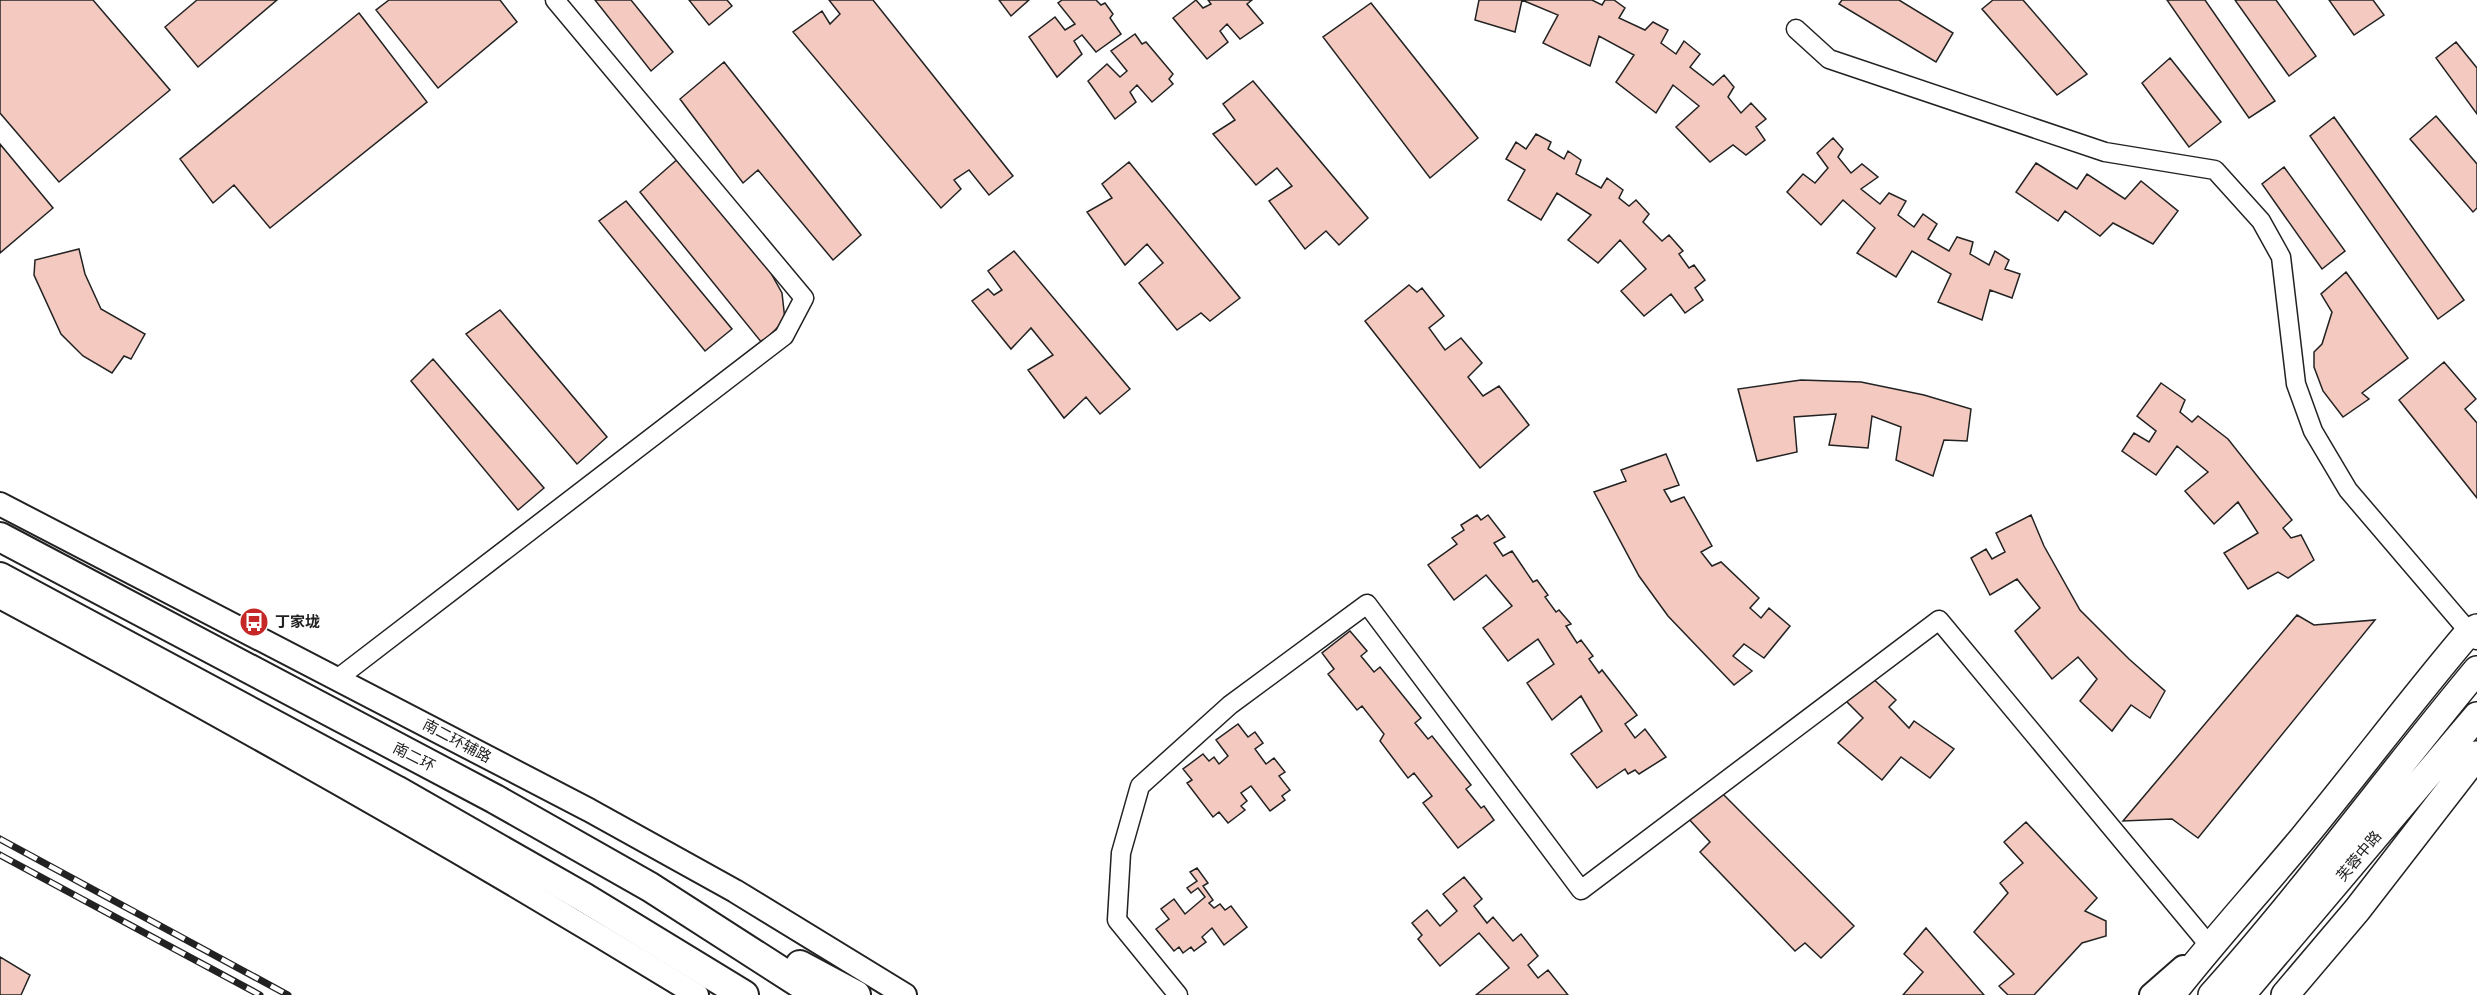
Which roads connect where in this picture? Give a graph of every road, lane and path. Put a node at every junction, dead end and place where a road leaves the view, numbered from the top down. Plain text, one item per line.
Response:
1 (555, 0) edge
2 (1796, 29) dead end
3 (0, 504) edge
4 (0, 537) edge
5 (0, 577) edge
6 (0, 597) edge
7 (2475, 631) edge
8 (2477, 670) edge
9 (338, 679) junction
10 (2477, 716) edge
11 (2477, 755) edge
12 (2326, 879) junction
13 (650, 887) junction
14 (2209, 945) junction
15 (697, 995) edge
16 (744, 995) edge
17 (818, 995) edge
18 (856, 995) edge
19 (905, 995) edge
20 (1178, 995) edge
21 (2151, 995) edge
22 (2171, 995) edge
23 (2212, 995) edge
24 (2241, 995) edge
25 (2286, 995) edge

1 - 9 street
2 - 7 street
3 - 9 street, 南二环辅路
4 - 13 highway, 南二环
5 - 16 highway
6 - 15 street
7 - 14 main road
8 - 12 main road
9 - 19 street, 南二环辅路
10 - 12 main road, 芙蓉中路
11 - 25 main road
12 - 23 main road, 芙蓉中路
12 - 24 main road, 芙蓉中路
13 - 17 highway, 南二环
13 - 18 highway
14 - 20 street
14 - 21 street
14 - 22 main road

